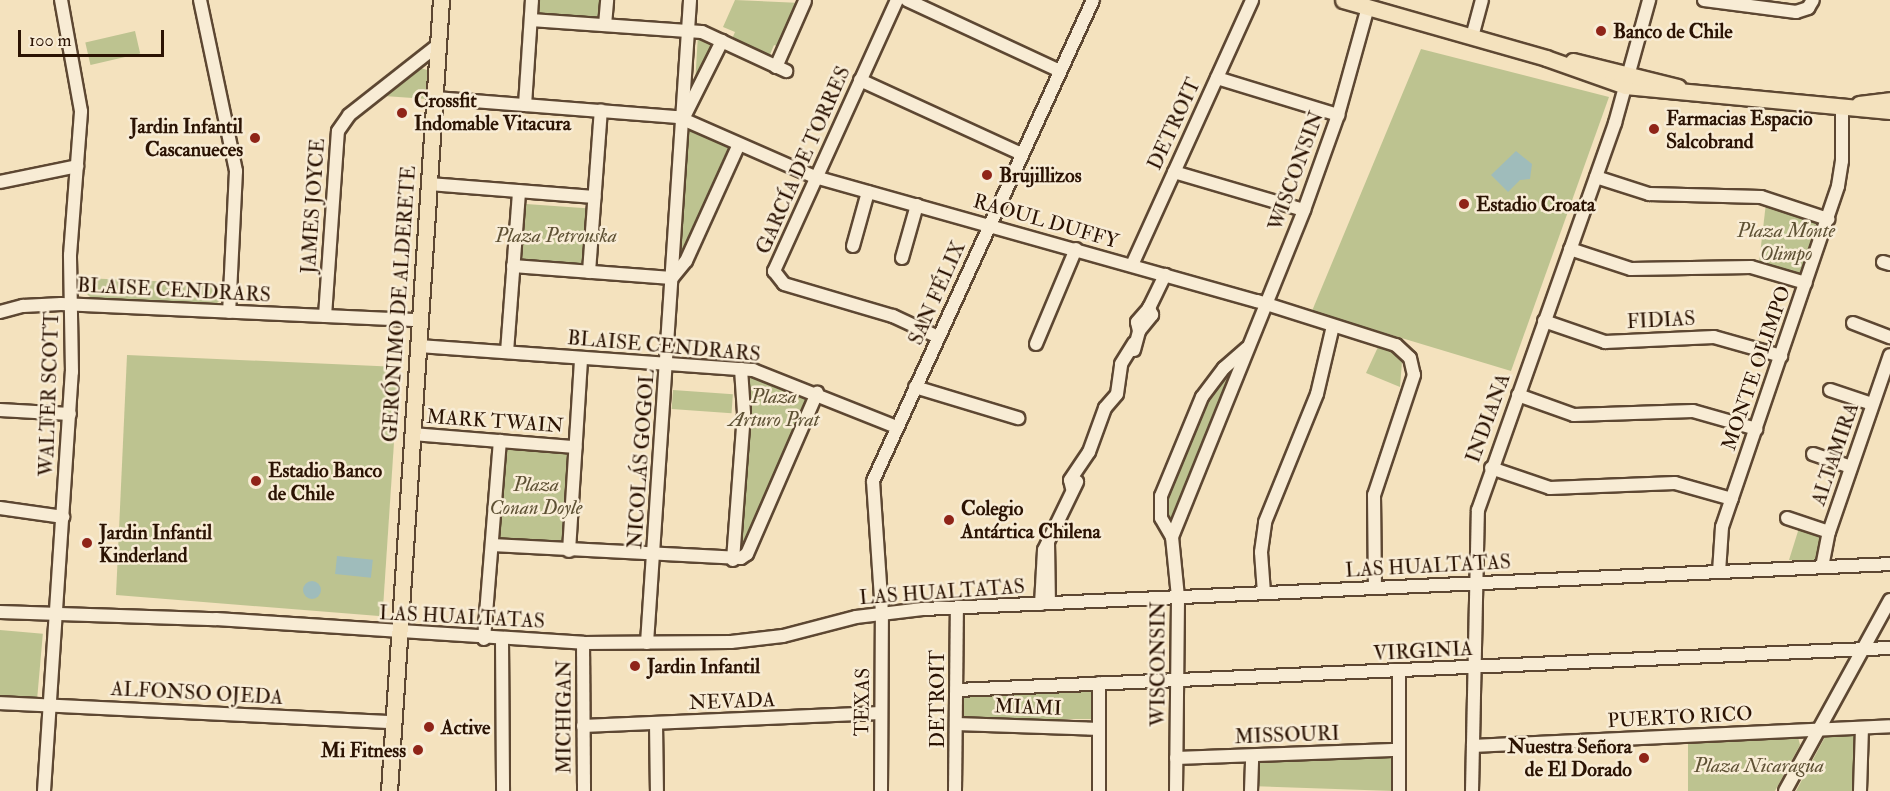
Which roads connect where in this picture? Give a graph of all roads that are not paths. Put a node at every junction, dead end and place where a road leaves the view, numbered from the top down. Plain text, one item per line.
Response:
1 (61, 0) edge
2 (200, 0) edge
3 (441, 0) edge
4 (532, 0) edge
5 (607, 0) edge
6 (690, 0) edge
7 (897, 0) edge
8 (907, 0) edge
9 (1093, 0) edge
10 (1252, 0) edge
11 (1343, 0) edge
12 (1482, 0) edge
13 (1649, 0) edge
14 (1704, 0) edge
15 (1813, 0) edge
16 (808, 2) edge
17 (1368, 7) junction
18 (531, 20) junction
19 (605, 25) junction
20 (688, 31) junction
21 (1472, 37) junction
22 (722, 42) junction
23 (438, 45) junction
24 (437, 63) junction
25 (416, 64) junction
26 (1060, 71) junction
27 (1217, 78) junction
28 (860, 80) junction
29 (1627, 80) junction
30 (435, 98) junction
31 (1890, 100) edge
32 (525, 105) junction
33 (1842, 107) junction
34 (601, 110) junction
35 (1890, 111) edge
36 (1338, 115) junction
37 (682, 119) junction
38 (739, 144) junction
39 (1022, 154) junction
40 (77, 166) junction
41 (1173, 172) junction
42 (815, 177) junction
43 (1596, 177) junction
44 (0, 182) edge
45 (429, 184) junction
46 (519, 191) junction
47 (868, 192) junction
48 (594, 197) junction
49 (917, 206) junction
50 (1304, 210) junction
51 (1828, 219) junction
52 (989, 225) junction
53 (853, 246) dead end
54 (1076, 249) junction
55 (1570, 249) junction
56 (902, 258) dead end
57 (1132, 265) junction
58 (513, 266) junction
59 (589, 272) junction
60 (1165, 275) junction
61 (672, 278) junction
62 (1806, 283) junction
63 (71, 304) junction
64 (1266, 304) junction
65 (0, 312) edge
66 (229, 312) junction
67 (324, 316) junction
68 (419, 320) junction
69 (1544, 321) junction
70 (1853, 323) dead end
71 (1333, 326) junction
72 (938, 337) junction
73 (1890, 337) edge
74 (1036, 344) dead end
75 (418, 346) junction
76 (1251, 346) junction
77 (507, 352) junction
78 (1890, 355) edge
79 (1781, 356) junction
80 (581, 358) junction
81 (668, 364) junction
82 (741, 369) junction
83 (915, 387) junction
84 (1830, 390) dead end
85 (817, 393) junction
86 (1518, 394) junction
87 (1872, 404) junction
88 (0, 410) edge
89 (70, 414) junction
90 (1018, 418) dead end
91 (896, 427) junction
92 (1756, 429) junction
93 (412, 434) junction
94 (500, 441) junction
95 (575, 447) junction
96 (1813, 454) dead end
97 (1851, 467) junction
98 (1491, 468) junction
99 (1732, 499) junction
100 (0, 508) edge
101 (63, 517) junction
102 (1787, 518) dead end
103 (1829, 532) junction
104 (1172, 537) junction
105 (492, 544) junction
106 (569, 551) junction
107 (653, 556) junction
108 (733, 560) junction
109 (1890, 564) edge
110 (1822, 567) junction
111 (1719, 572) junction
112 (1474, 583) junction
113 (1375, 588) junction
114 (1264, 593) junction
115 (1178, 597) junction
116 (1890, 600) edge
117 (1045, 603) junction
118 (957, 608) junction
119 (0, 612) edge
120 (882, 613) junction
121 (56, 616) junction
122 (397, 634) junction
123 (484, 639) junction
124 (502, 640) junction
125 (583, 643) junction
126 (647, 643) junction
127 (1890, 648) edge
128 (1863, 650) junction
129 (1473, 668) junction
130 (1399, 671) junction
131 (1177, 681) junction
132 (1099, 683) junction
133 (957, 690) junction
134 (0, 703) edge
135 (48, 705) junction
136 (881, 713) junction
137 (393, 722) junction
138 (656, 723) junction
139 (956, 724) junction
140 (583, 726) junction
141 (1890, 726) edge
142 (1862, 728) junction
143 (1099, 729) junction
144 (1819, 730) junction
145 (1473, 746) junction
146 (1399, 750) junction
147 (1252, 756) junction
148 (1176, 758) junction
149 (45, 791) edge
150 (389, 791) edge
151 (503, 791) edge
152 (584, 791) edge
153 (657, 791) edge
154 (881, 791) edge
155 (956, 791) edge
156 (1099, 791) edge
157 (1176, 791) edge
158 (1251, 791) edge
159 (1399, 791) edge
160 (1472, 791) edge
161 (1785, 791) edge
162 (1860, 791) edge

1 - 40 street, WALTER SCOTT
2 - 66 street
3 - 23 main road, GERÓNIMO DE ALDERETE
4 - 18 street
5 - 19 street
6 - 20 street, NICOLÁS GOGOL
7 - 28 street, GARCÍA DE TORRES
8 - 26 street
9 - 26 street, SAN FÉLIX
10 - 27 street, DETROIT
11 - 17 main road
12 - 21 street
13 - 29 street, INDIANA
14 - 15 street
16 - 22 street
17 - 21 main road
17 - 36 street, WISCONSIN
18 - 19 street
18 - 32 street
19 - 20 street
20 - 22 street
20 - 37 street, NICOLÁS GOGOL
21 - 29 main road
22 - 37 street, NICOLÁS GOGOL
23 - 24 main road, GERÓNIMO DE ALDERETE
23 - 25 street, JAMES JOYCE
24 - 25 street
24 - 30 main road, GERÓNIMO DE ALDERETE
25 - 67 street, JAMES JOYCE
26 - 39 street, SAN FÉLIX
27 - 36 street
27 - 41 street, DETROIT
28 - 39 street
28 - 42 street, GARCÍA DE TORRES
29 - 33 main road
29 - 43 street, INDIANA
30 - 32 street, RAOUL DUFFY
30 - 45 main road, GERÓNIMO DE ALDERETE
31 - 33 main road
32 - 34 street, RAOUL DUFFY
33 - 35 main road
33 - 51 street, MONTE OLIMPO
34 - 37 street, RAOUL DUFFY
34 - 48 street
36 - 50 street, WISCONSIN
37 - 38 street, RAOUL DUFFY
37 - 61 street, NICOLÁS GOGOL
38 - 42 street, RAOUL DUFFY
38 - 61 street
39 - 52 street, SAN FÉLIX
40 - 44 street
40 - 63 street, WALTER SCOTT
41 - 50 street
41 - 57 street, DETROIT
42 - 47 street, RAOUL DUFFY
42 - 72 street, GARCÍA DE TORRES
43 - 51 street
43 - 55 street, INDIANA
45 - 46 street
45 - 68 main road, GERÓNIMO DE ALDERETE
46 - 48 street
46 - 58 street
47 - 49 street, RAOUL DUFFY
47 - 53 street
48 - 59 street
49 - 52 street, RAOUL DUFFY
49 - 56 street
50 - 64 street, WISCONSIN
51 - 62 street, MONTE OLIMPO
52 - 54 street, RAOUL DUFFY
52 - 72 street, SAN FÉLIX
54 - 57 street, RAOUL DUFFY
54 - 74 street
55 - 62 street
55 - 69 street, INDIANA
57 - 60 street, RAOUL DUFFY
58 - 59 street
58 - 77 street
59 - 61 street
60 - 64 street, RAOUL DUFFY
60 - 117 street
61 - 81 street, NICOLÁS GOGOL
62 - 79 street, MONTE OLIMPO
63 - 65 street, BLAISE CENDRARS
63 - 66 street, BLAISE CENDRARS
63 - 89 street, WALTER SCOTT
64 - 71 street, RAOUL DUFFY
64 - 76 street, WISCONSIN
66 - 67 street, BLAISE CENDRARS
67 - 68 street, BLAISE CENDRARS
68 - 75 main road, GERÓNIMO DE ALDERETE
69 - 79 street, FIDIAS
69 - 86 street, INDIANA
70 - 73 street
71 - 113 street, RAOUL DUFFY
71 - 114 street
72 - 83 street, SAN FÉLIX
75 - 77 street, BLAISE CENDRARS
75 - 93 main road, GERÓNIMO DE ALDERETE
76 - 104 street, WISCONSIN
76 - 104 street, WISCONSIN
77 - 80 street, BLAISE CENDRARS
78 - 87 street, ALTAMIRA
79 - 92 street, MONTE OLIMPO
80 - 81 street, BLAISE CENDRARS
80 - 95 street
81 - 82 street, BLAISE CENDRARS
81 - 107 street, NICOLÁS GOGOL
82 - 85 street, BLAISE CENDRARS
82 - 108 street
83 - 90 street
83 - 91 street, SAN FÉLIX
84 - 87 street
85 - 91 street, BLAISE CENDRARS
85 - 108 street
86 - 92 street
86 - 98 street, INDIANA
87 - 97 street, ALTAMIRA
88 - 89 street
89 - 101 street, WALTER SCOTT
91 - 120 street, SAN FÉLIX
92 - 99 street, MONTE OLIMPO
93 - 94 street, MARK TWAIN
93 - 122 main road, GERÓNIMO DE ALDERETE
94 - 95 street, MARK TWAIN
94 - 105 street
95 - 106 street
96 - 97 street
97 - 103 street, ALTAMIRA
98 - 99 street
98 - 112 street, INDIANA
99 - 111 street, MONTE OLIMPO
100 - 101 street
101 - 121 street, WALTER SCOTT
102 - 103 street
103 - 110 street, ALTAMIRA
104 - 115 street, WISCONSIN
105 - 106 street
105 - 123 street
106 - 107 street
107 - 108 street
107 - 126 street, NICOLÁS GOGOL
109 - 110 street, LAS HUALTATAS
110 - 111 street, LAS HUALTATAS
111 - 112 street, LAS HUALTATAS
112 - 113 street, LAS HUALTATAS
112 - 129 street, INDIANA
113 - 114 street, LAS HUALTATAS
114 - 115 street, LAS HUALTATAS
115 - 117 street, LAS HUALTATAS
115 - 131 street, WISCONSIN
116 - 128 street
117 - 118 street, LAS HUALTATAS
118 - 120 street, LAS HUALTATAS
118 - 133 street, DETROIT
119 - 121 street, LAS HUALTATAS
120 - 126 street, LAS HUALTATAS
120 - 136 street, TEXAS
121 - 122 street, LAS HUALTATAS
121 - 135 street, WALTER SCOTT
122 - 123 street, LAS HUALTATAS
122 - 137 main road, GERÓNIMO DE ALDERETE
123 - 124 street, LAS HUALTATAS
124 - 125 street, LAS HUALTATAS
124 - 151 street
125 - 126 street, LAS HUALTATAS
125 - 140 street, MICHIGAN
127 - 128 street, VIRGINIA
128 - 129 street, VIRGINIA
128 - 144 street
129 - 130 street, VIRGINIA
129 - 145 street, INDIANA
130 - 131 street, VIRGINIA
130 - 146 street
131 - 132 street, VIRGINIA
131 - 148 street, WISCONSIN
132 - 133 street, VIRGINIA
132 - 143 street
133 - 139 street, DETROIT
134 - 135 street, ALFONSO OJEDA
135 - 137 street, ALFONSO OJEDA
135 - 149 street, WALTER SCOTT
136 - 138 street, NEVADA
136 - 154 street, TEXAS
137 - 150 main road, GERÓNIMO DE ALDERETE
138 - 140 street, NEVADA
138 - 153 street
139 - 143 street, MIAMI
139 - 155 street, DETROIT
140 - 152 street, MICHIGAN
141 - 142 street, PUERTO RICO
142 - 144 street, PUERTO RICO
142 - 162 street
143 - 156 street
144 - 145 street, PUERTO RICO
144 - 161 street
145 - 160 street, INDIANA
146 - 147 street, MISSOURI
146 - 159 street
147 - 148 street, MISSOURI
147 - 158 street
148 - 157 street, WISCONSIN

